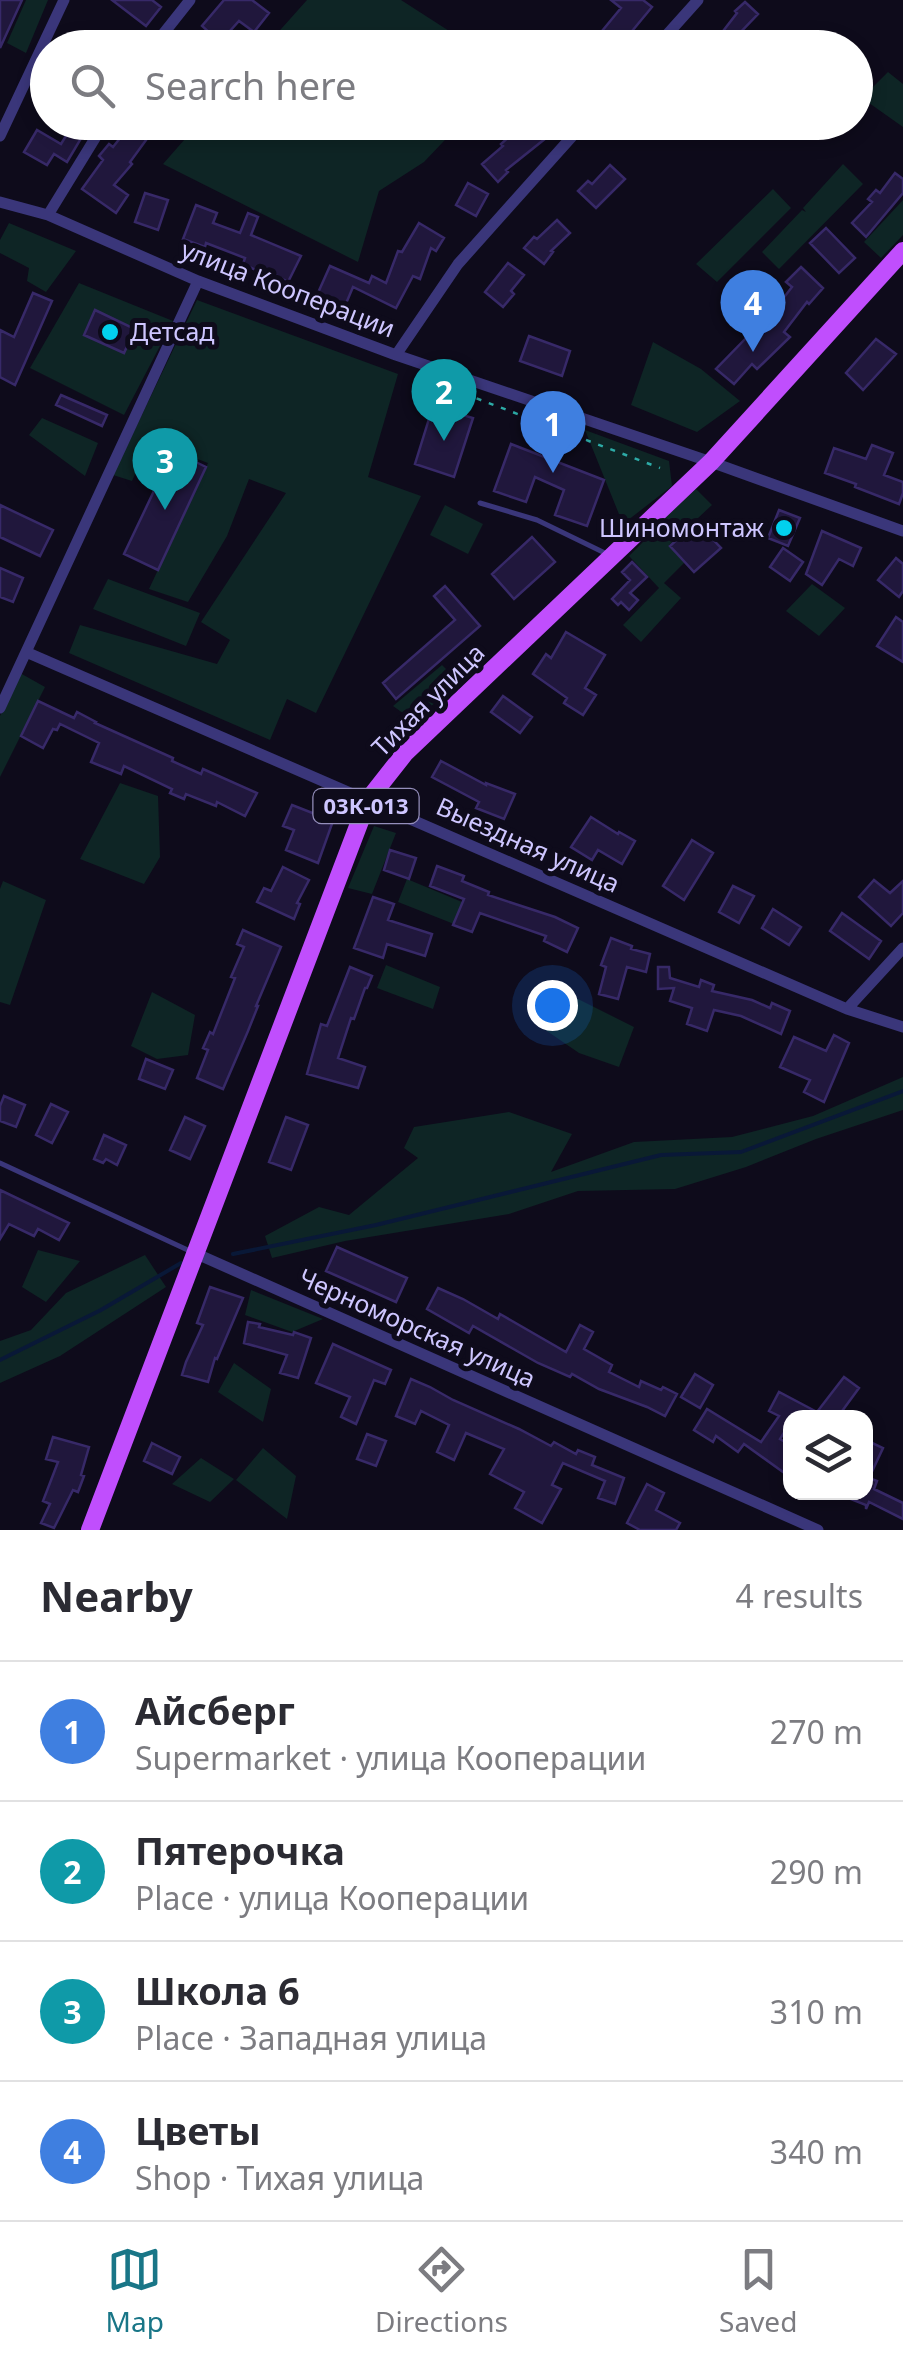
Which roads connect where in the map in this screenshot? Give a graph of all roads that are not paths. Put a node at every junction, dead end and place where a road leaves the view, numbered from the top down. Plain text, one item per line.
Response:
1 (64, 0) edge
2 (190, 0) edge
3 (698, 0) edge
4 (50, 30) edge
5 (166, 30) edge
6 (670, 30) edge
7 (30, 72) edge
8 (0, 136) edge
9 (93, 140) edge
10 (569, 140) edge
11 (0, 202) edge
12 (48, 215) junction
13 (903, 251) edge
14 (198, 281) junction
15 (396, 355) junction
16 (711, 462) junction
17 (480, 503) dead end
18 (903, 531) edge
19 (612, 556) junction
20 (26, 652) junction
21 (0, 708) edge
22 (368, 800) junction
23 (903, 948) edge
24 (847, 1009) junction
25 (903, 1027) edge
26 (0, 1163) edge
27 (197, 1254) junction
28 (90, 1530) edge
29 (818, 1530) edge

1 - 4 street
2 - 5 street
3 - 6 street
7 - 8 street
9 - 12 street
10 - 15 street
11 - 12 street, улица Кооперации
12 - 14 street, улица Кооперации
13 - 16 main road, Тихая улица / 03К-013
14 - 15 street, улица Кооперации
14 - 20 street
15 - 16 street, улица Кооперации
16 - 18 street, улица Кооперации
16 - 19 main road, Тихая улица / 03К-013
17 - 19 lane
19 - 22 main road, Тихая улица / 03К-013
20 - 21 street
20 - 22 street, Выездная улица
22 - 24 street, Выездная улица
22 - 27 main road, Тихая улица / 03К-013
23 - 24 street
24 - 25 street, Выездная улица
26 - 27 lane, Черноморская улица
27 - 28 main road, Тихая улица / 03К-013
27 - 29 street, Черноморская улица

